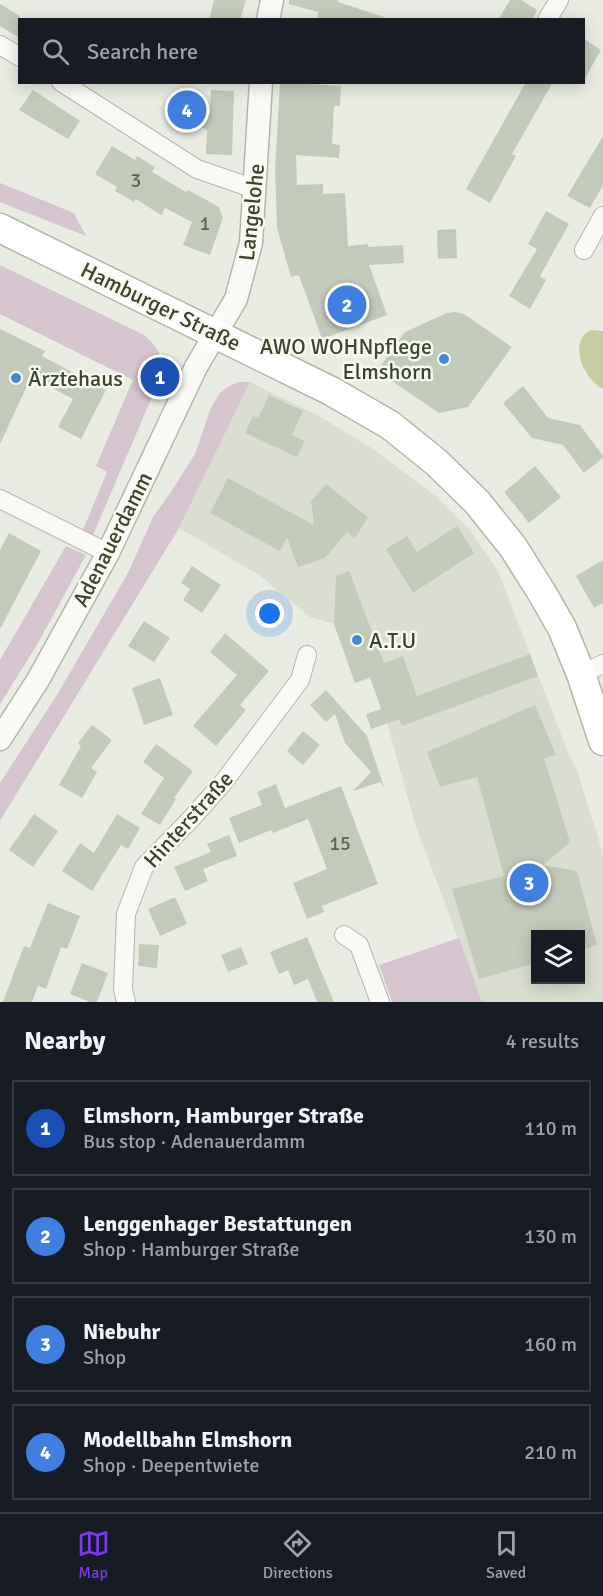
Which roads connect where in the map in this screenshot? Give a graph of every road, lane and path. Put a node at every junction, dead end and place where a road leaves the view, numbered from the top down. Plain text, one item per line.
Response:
1 (272, 0) edge
2 (559, 0) edge
3 (268, 18) edge
4 (549, 18) edge
5 (0, 45) edge
6 (18, 56) edge
7 (64, 84) edge
8 (261, 84) edge
9 (255, 189) junction
10 (603, 216) edge
11 (0, 228) edge
12 (584, 250) dead end
13 (214, 334) junction
14 (0, 499) edge
15 (108, 553) junction
16 (307, 655) dead end
17 (592, 669) edge
18 (0, 739) edge
19 (603, 741) edge
20 (344, 935) dead end
21 (126, 1002) edge
22 (380, 1002) edge

1 - 3 street
2 - 4 street
5 - 6 street
7 - 9 street
8 - 9 street, Langelohe
9 - 13 street, Langelohe
10 - 12 street
11 - 13 main road, Hamburger Straße
13 - 15 street, Adenauerdamm
13 - 17 main road, Hamburger Straße
14 - 15 street
15 - 18 street, Adenauerdamm
16 - 21 street, Hinterstraße
17 - 19 main road, Hamburger Straße
20 - 22 street

